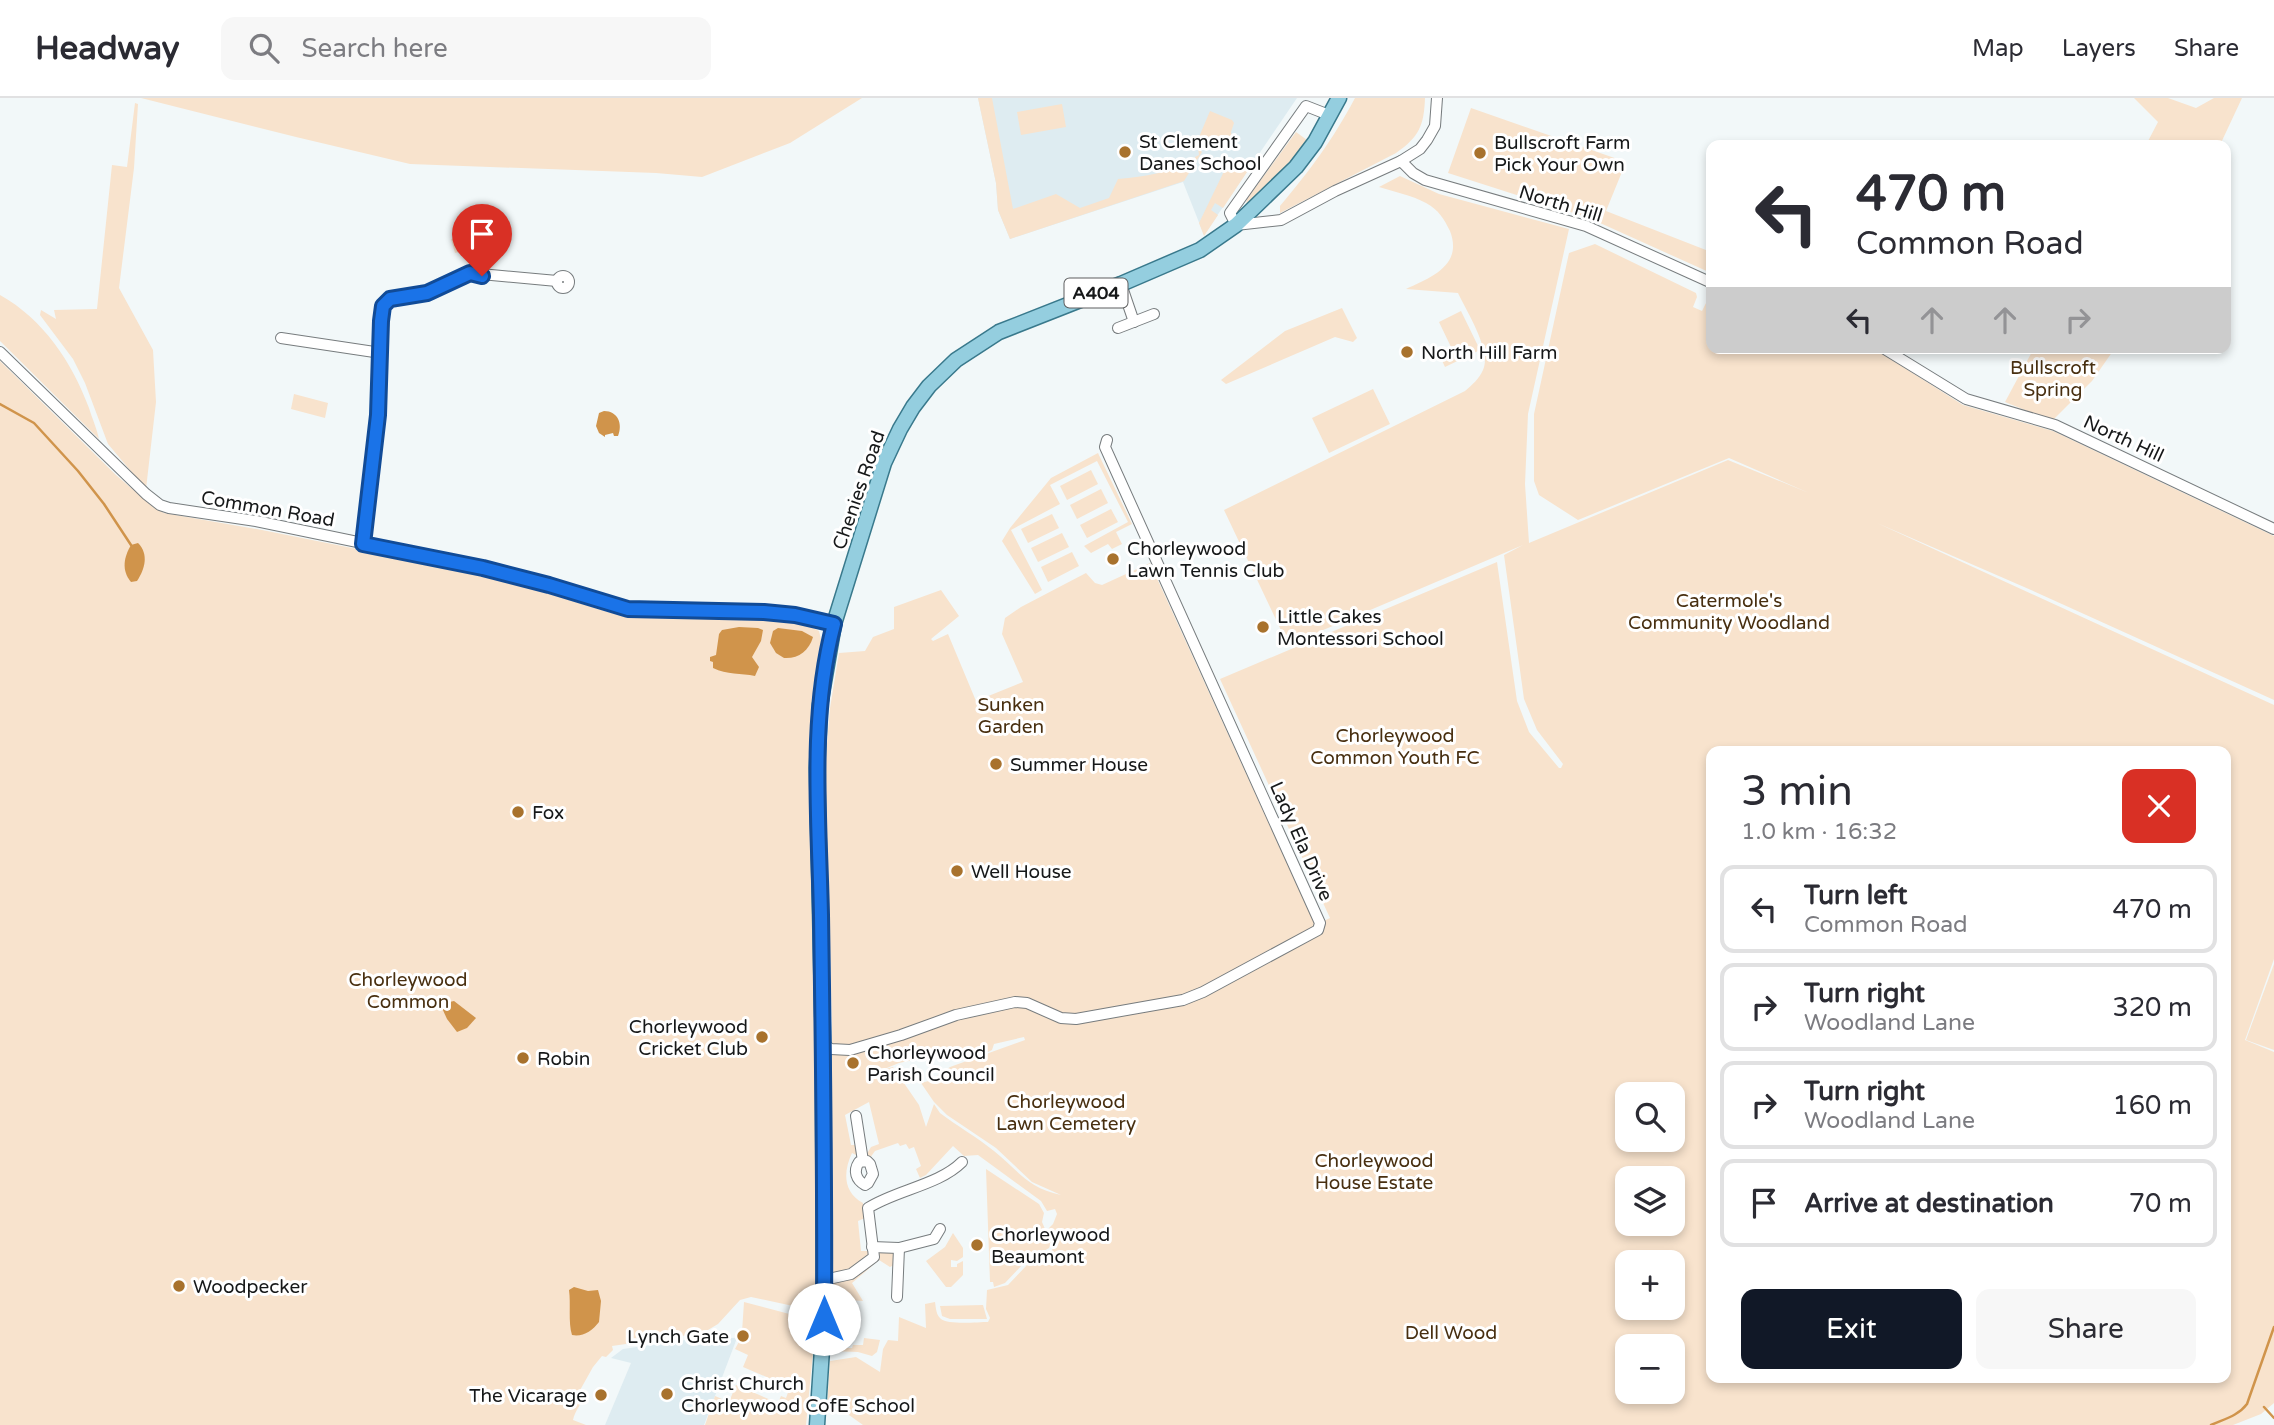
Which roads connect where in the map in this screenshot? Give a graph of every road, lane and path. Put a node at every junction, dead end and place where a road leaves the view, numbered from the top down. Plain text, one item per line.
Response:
1 (1339, 98) edge
2 (1437, 98) edge
3 (1329, 115) junction
4 (1401, 161) junction
5 (1236, 225) junction
6 (1706, 280) edge
7 (557, 281) dead end
8 (1121, 285) junction
9 (1154, 314) dead end
10 (1134, 322) junction
11 (1118, 328) dead end
12 (281, 338) dead end
13 (0, 352) edge
14 (381, 353) junction
15 (1893, 354) edge
16 (1107, 440) dead end
17 (2274, 529) edge
18 (363, 544) junction
19 (834, 624) junction
20 (823, 1044) junction
21 (856, 1116) dead end
22 (962, 1162) dead end
23 (868, 1208) junction
24 (940, 1229) dead end
25 (872, 1247) junction
26 (899, 1248) junction
27 (824, 1280) junction
28 (897, 1297) dead end
29 (817, 1425) edge

1 - 3 main road, Chenies Road / A404
2 - 4 street
3 - 5 main road, Chenies Road / A404
3 - 5 street
4 - 5 street
4 - 6 street, North Hill
5 - 8 main road, Chenies Road / A404
7 - 14 street
8 - 10 street
8 - 19 main road, Chenies Road / A404
9 - 10 street
10 - 11 street
12 - 14 street
13 - 18 street, Common Road
14 - 18 street
15 - 17 street, North Hill
16 - 20 street, Lady Ela Drive
18 - 19 street, Common Road
19 - 20 main road, A404
20 - 27 main road, A404
21 - 23 street
22 - 23 street
23 - 25 street
24 - 26 street
25 - 26 street
25 - 27 street
26 - 28 street
27 - 29 main road, A404

